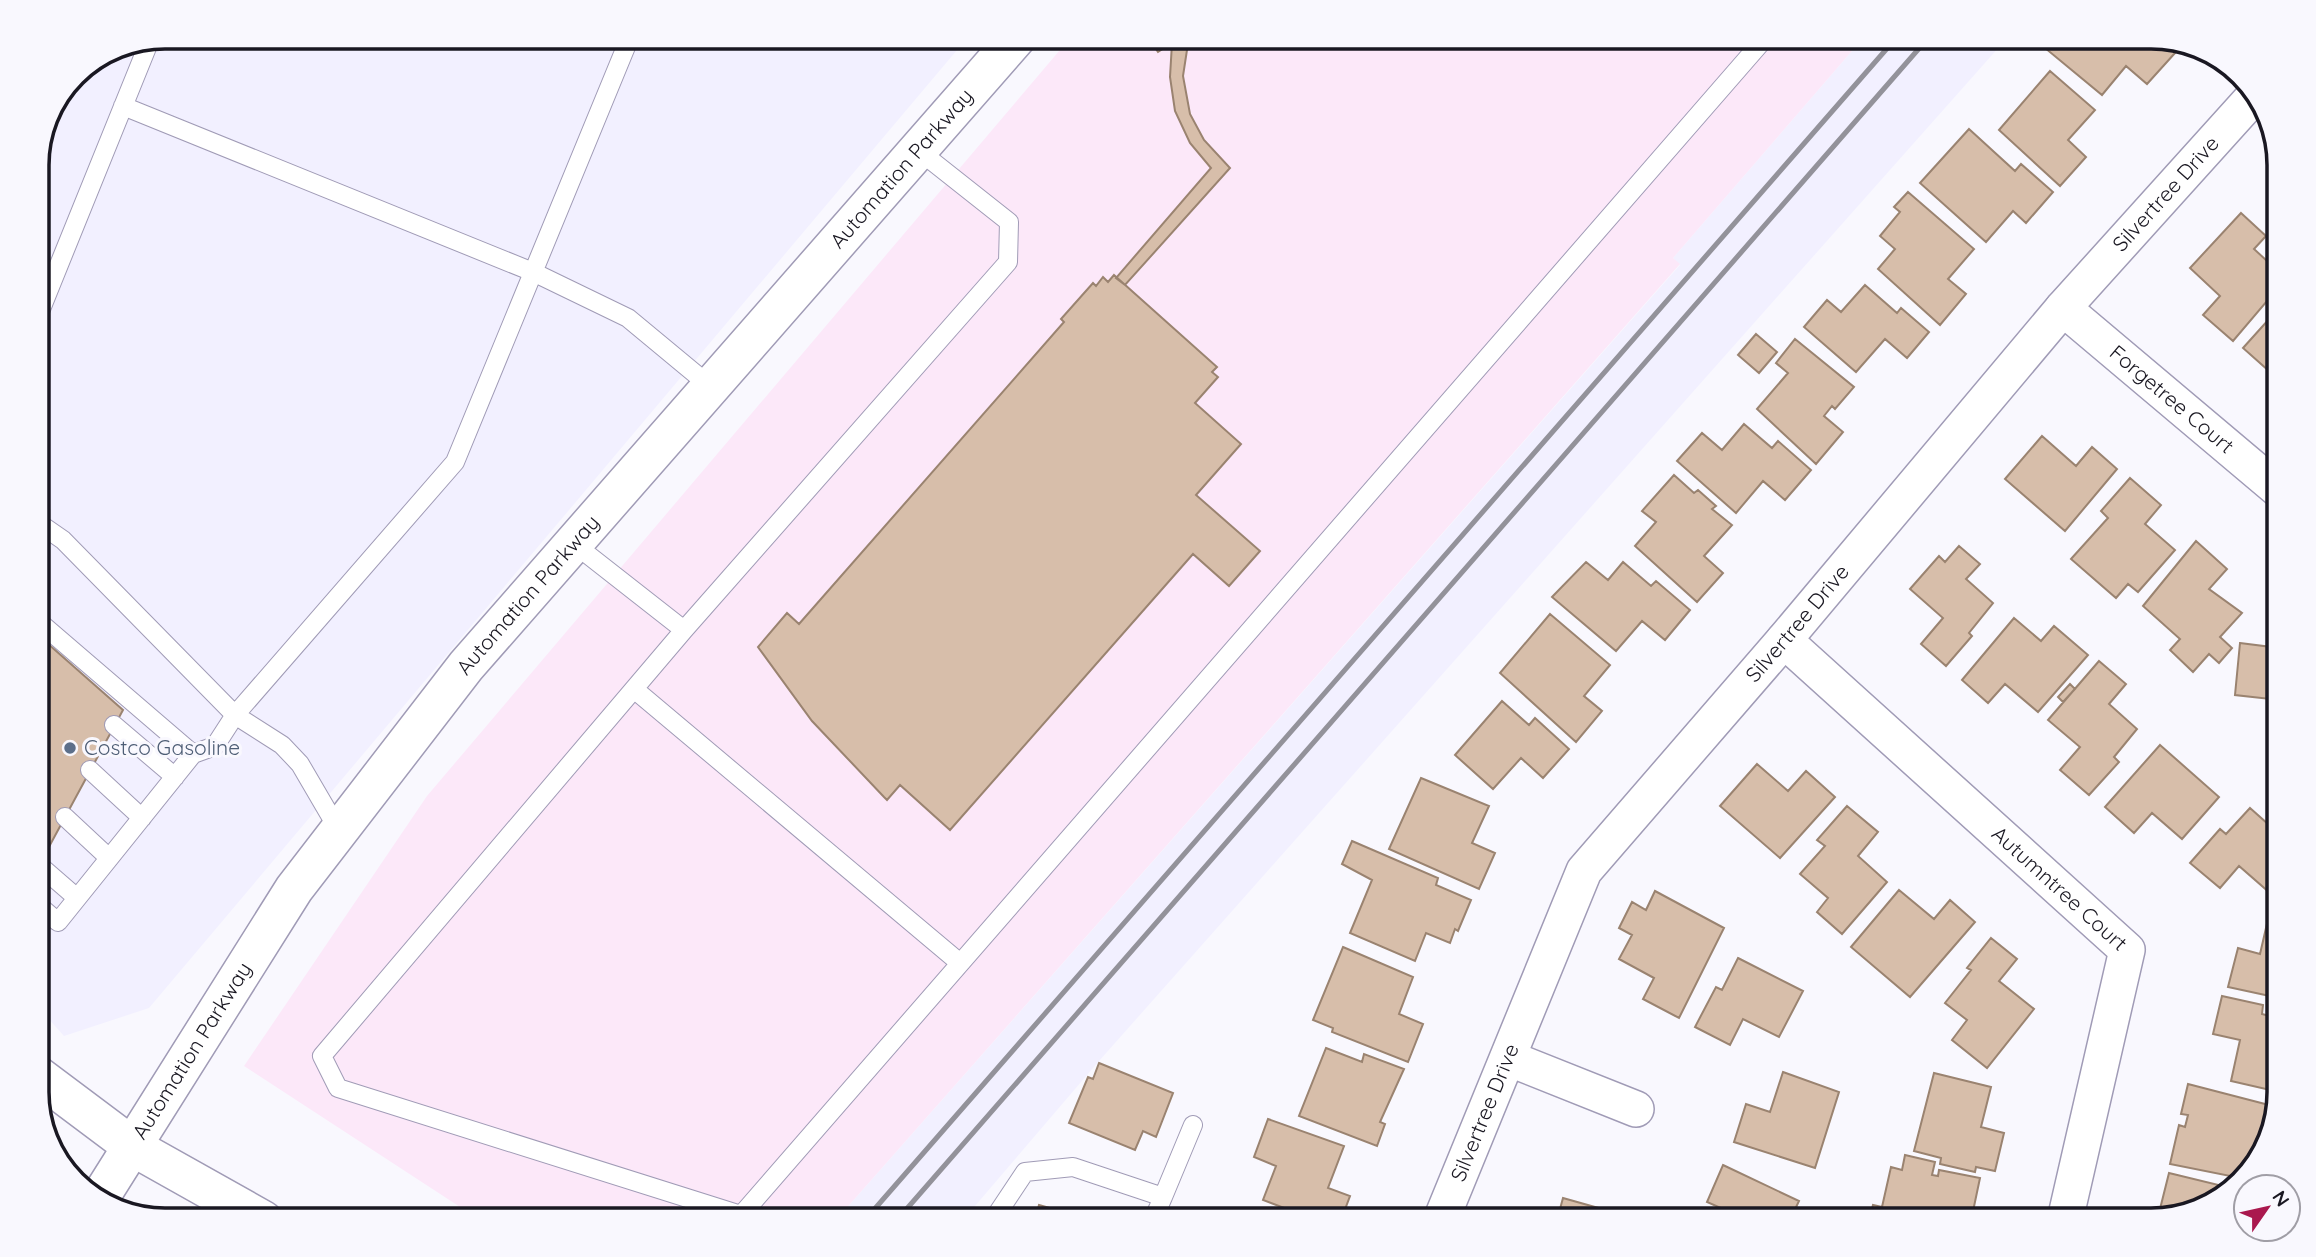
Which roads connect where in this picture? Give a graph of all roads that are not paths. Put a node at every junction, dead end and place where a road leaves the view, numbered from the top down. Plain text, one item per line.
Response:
1 (625, 49) edge
2 (1006, 49) edge
3 (1756, 49) edge
4 (146, 51) edge
5 (2248, 103) edge
6 (123, 106) junction
7 (918, 150) junction
8 (533, 272) junction
9 (49, 289) edge
10 (2063, 308) junction
11 (710, 386) junction
12 (2267, 480) edge
13 (49, 530) edge
14 (573, 544) junction
15 (684, 630) junction
16 (49, 631) edge
17 (1784, 640) junction
18 (634, 689) junction
19 (235, 715) junction
20 (114, 725) dead end
21 (193, 754) junction
22 (90, 770) dead end
23 (174, 777) junction
24 (65, 817) dead end
25 (142, 818) junction
26 (338, 829) junction
27 (109, 858) junction
28 (49, 874) edge
29 (77, 898) junction
30 (49, 914) edge
31 (960, 963) junction
32 (1508, 1058) junction
33 (49, 1083) edge
34 (1636, 1109) dead end
35 (1193, 1125) dead end
36 (133, 1147) junction
37 (105, 1190) edge
38 (1163, 1197) junction
39 (241, 1208) edge
40 (711, 1208) edge
41 (747, 1208) edge
42 (1001, 1208) edge
43 (1158, 1208) edge
44 (1446, 1208) edge
45 (2068, 1208) edge

1 - 8 lane
2 - 7 street, Automation Parkway
3 - 31 lane
4 - 6 lane
5 - 10 street, Silvertree Drive
6 - 8 lane
6 - 9 lane
7 - 11 street, Automation Parkway
7 - 15 lane
8 - 11 lane
8 - 19 lane
10 - 12 street, Forgetree Court
10 - 17 street, Silvertree Drive
11 - 14 street, Automation Parkway
13 - 19 lane
14 - 15 lane
14 - 26 street, Automation Parkway
15 - 18 lane
16 - 21 lane
17 - 32 street, Silvertree Drive
17 - 45 street, Autumntree Court
18 - 31 lane
18 - 40 lane
19 - 21 lane
19 - 26 lane
20 - 23 lane
21 - 23 lane
22 - 25 lane
23 - 25 lane
24 - 27 lane
25 - 27 lane
26 - 36 street, Automation Parkway
27 - 29 lane
28 - 29 lane
29 - 30 lane
31 - 41 lane
32 - 34 street
32 - 44 street, Silvertree Drive
33 - 36 street
35 - 38 lane
36 - 37 street, Automation Parkway
36 - 39 street
38 - 42 lane
38 - 43 lane

